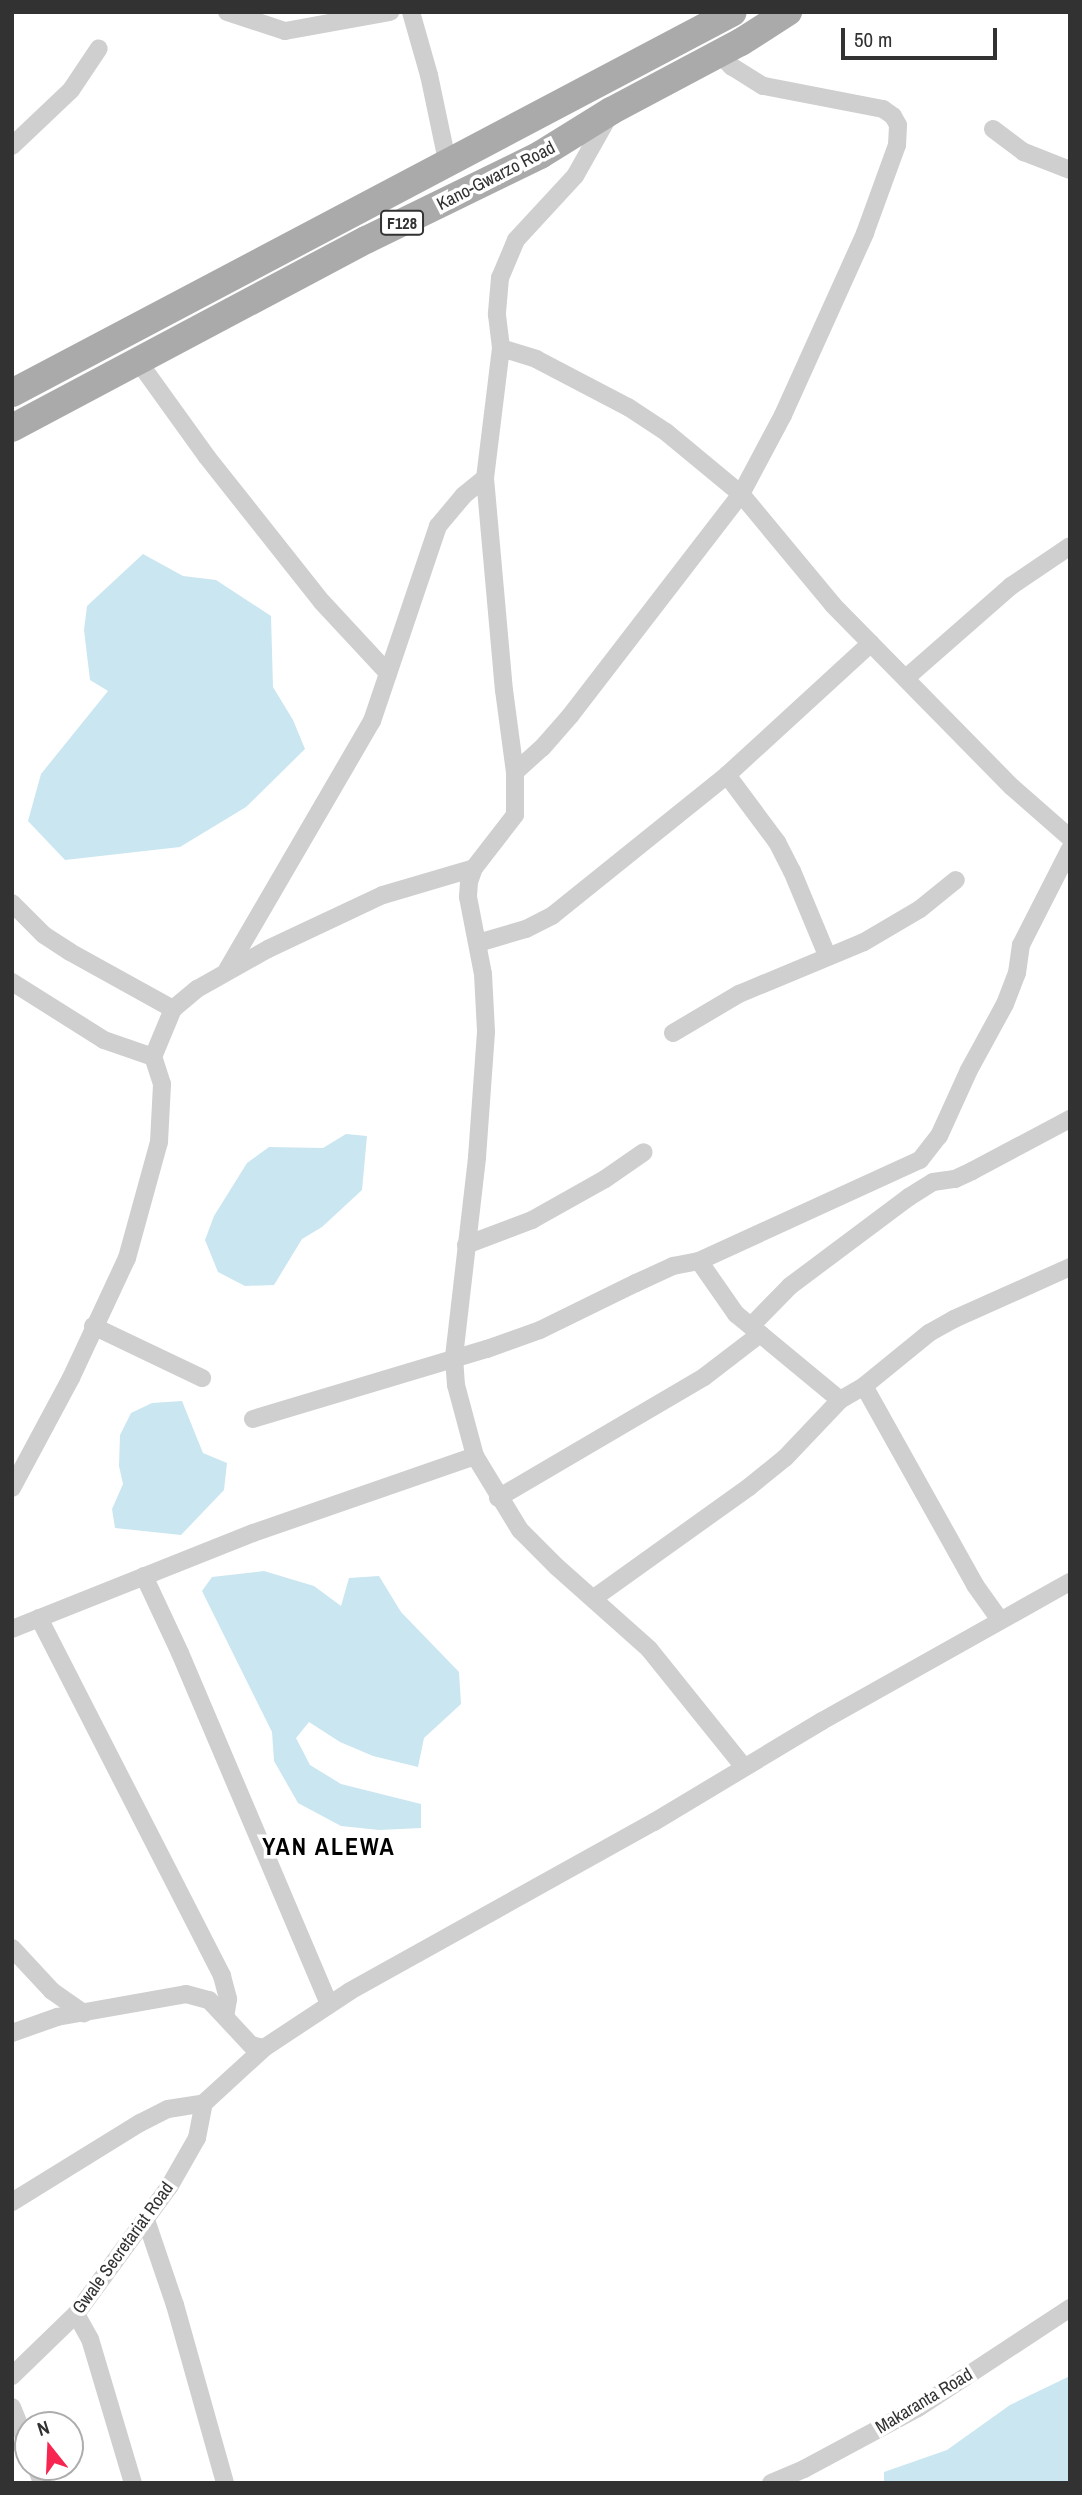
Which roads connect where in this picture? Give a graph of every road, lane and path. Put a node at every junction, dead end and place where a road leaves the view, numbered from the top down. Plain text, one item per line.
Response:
1 (227, 12) edge
2 (390, 12) edge
3 (411, 12) edge
4 (788, 12) edge
5 (718, 17) edge
6 (99, 48) dead end
7 (719, 54) junction
8 (550, 111) junction
9 (611, 111) junction
10 (993, 129) dead end
11 (566, 139) junction
12 (12, 146) edge
13 (448, 165) junction
14 (1070, 170) edge
15 (501, 348) junction
16 (138, 362) junction
17 (12, 393) edge
18 (12, 428) edge
19 (485, 478) junction
20 (741, 494) junction
21 (1070, 546) edge
22 (870, 643) junction
23 (388, 673) junction
24 (906, 678) junction
25 (514, 772) junction
26 (727, 775) junction
27 (1070, 838) edge
28 (1070, 849) edge
29 (474, 869) junction
30 (956, 880) dead end
31 (12, 903) edge
32 (478, 943) junction
33 (827, 955) junction
34 (227, 971) junction
35 (12, 982) edge
36 (173, 1009) junction
37 (673, 1033) dead end
38 (153, 1057) junction
39 (1070, 1119) edge
40 (644, 1152) dead end
41 (920, 1160) junction
42 (933, 1182) junction
43 (466, 1245) junction
44 (699, 1261) junction
45 (1070, 1267) edge
46 (93, 1326) junction
47 (755, 1330) junction
48 (454, 1357) junction
49 (202, 1378) dead end
50 (864, 1385) junction
51 (840, 1400) junction
52 (253, 1419) dead end
53 (475, 1456) junction
54 (12, 1488) edge
55 (498, 1498) junction
56 (144, 1576) junction
57 (1070, 1582) edge
58 (594, 1598) junction
59 (38, 1618) junction
60 (1000, 1620) junction
61 (12, 1629) edge
62 (744, 1767) junction
63 (12, 1948) edge
64 (329, 2004) junction
65 (84, 2012) junction
66 (225, 2017) junction
67 (12, 2034) edge
68 (264, 2048) junction
69 (204, 2103) junction
70 (12, 2202) edge
71 (146, 2220) junction
72 (1070, 2308) edge
73 (76, 2314) junction
74 (12, 2376) edge
75 (133, 2483) edge
76 (225, 2483) edge
77 (771, 2483) edge

1 - 2 street
3 - 13 street
4 - 7 main road, Kano-Gwarzo Road / F128
5 - 8 main road, Kano-Gwarzo Road / F128
6 - 12 street
7 - 9 main road, Kano-Gwarzo Road / F128
7 - 20 street
8 - 11 main road
8 - 13 main road, Kano-Gwarzo Road / F128
9 - 11 main road, Kano-Gwarzo Road / F128
9 - 15 street
10 - 14 street
11 - 16 main road, Kano-Gwarzo Road / F128
13 - 17 main road, Kano-Gwarzo Road / F128
15 - 19 street
15 - 20 street
16 - 18 main road, Kano-Gwarzo Road / F128
16 - 23 street
19 - 23 street
19 - 25 street
20 - 22 street
20 - 25 street
21 - 24 street
22 - 24 street
22 - 26 street
23 - 34 street
24 - 27 street
25 - 29 street
26 - 32 street
26 - 33 street
28 - 41 street
29 - 32 street
29 - 34 street
30 - 33 street
31 - 36 street
32 - 43 street
33 - 37 street
34 - 36 street
35 - 38 street
36 - 38 street
38 - 46 street
39 - 42 street
40 - 43 street
41 - 42 street
41 - 44 street
42 - 47 street
43 - 48 street
44 - 47 street
44 - 48 street
45 - 50 street
46 - 49 street
46 - 54 street
47 - 51 street
47 - 55 street
48 - 52 street
48 - 53 street
50 - 51 street
50 - 60 street
51 - 58 street
53 - 55 street
53 - 56 street
55 - 58 street
56 - 59 street
56 - 64 street
57 - 60 street
58 - 62 street
59 - 61 street
59 - 66 street
60 - 62 street
62 - 64 street
63 - 65 street
64 - 68 street
65 - 66 street
65 - 67 street
66 - 68 street
68 - 69 street
69 - 70 street
69 - 71 street, Gwale Secretariat Road
71 - 73 street, Gwale Secretariat Road
71 - 76 street
72 - 77 street, Makaranta Road
73 - 74 street, Gwale Secretariat Road
73 - 75 street

